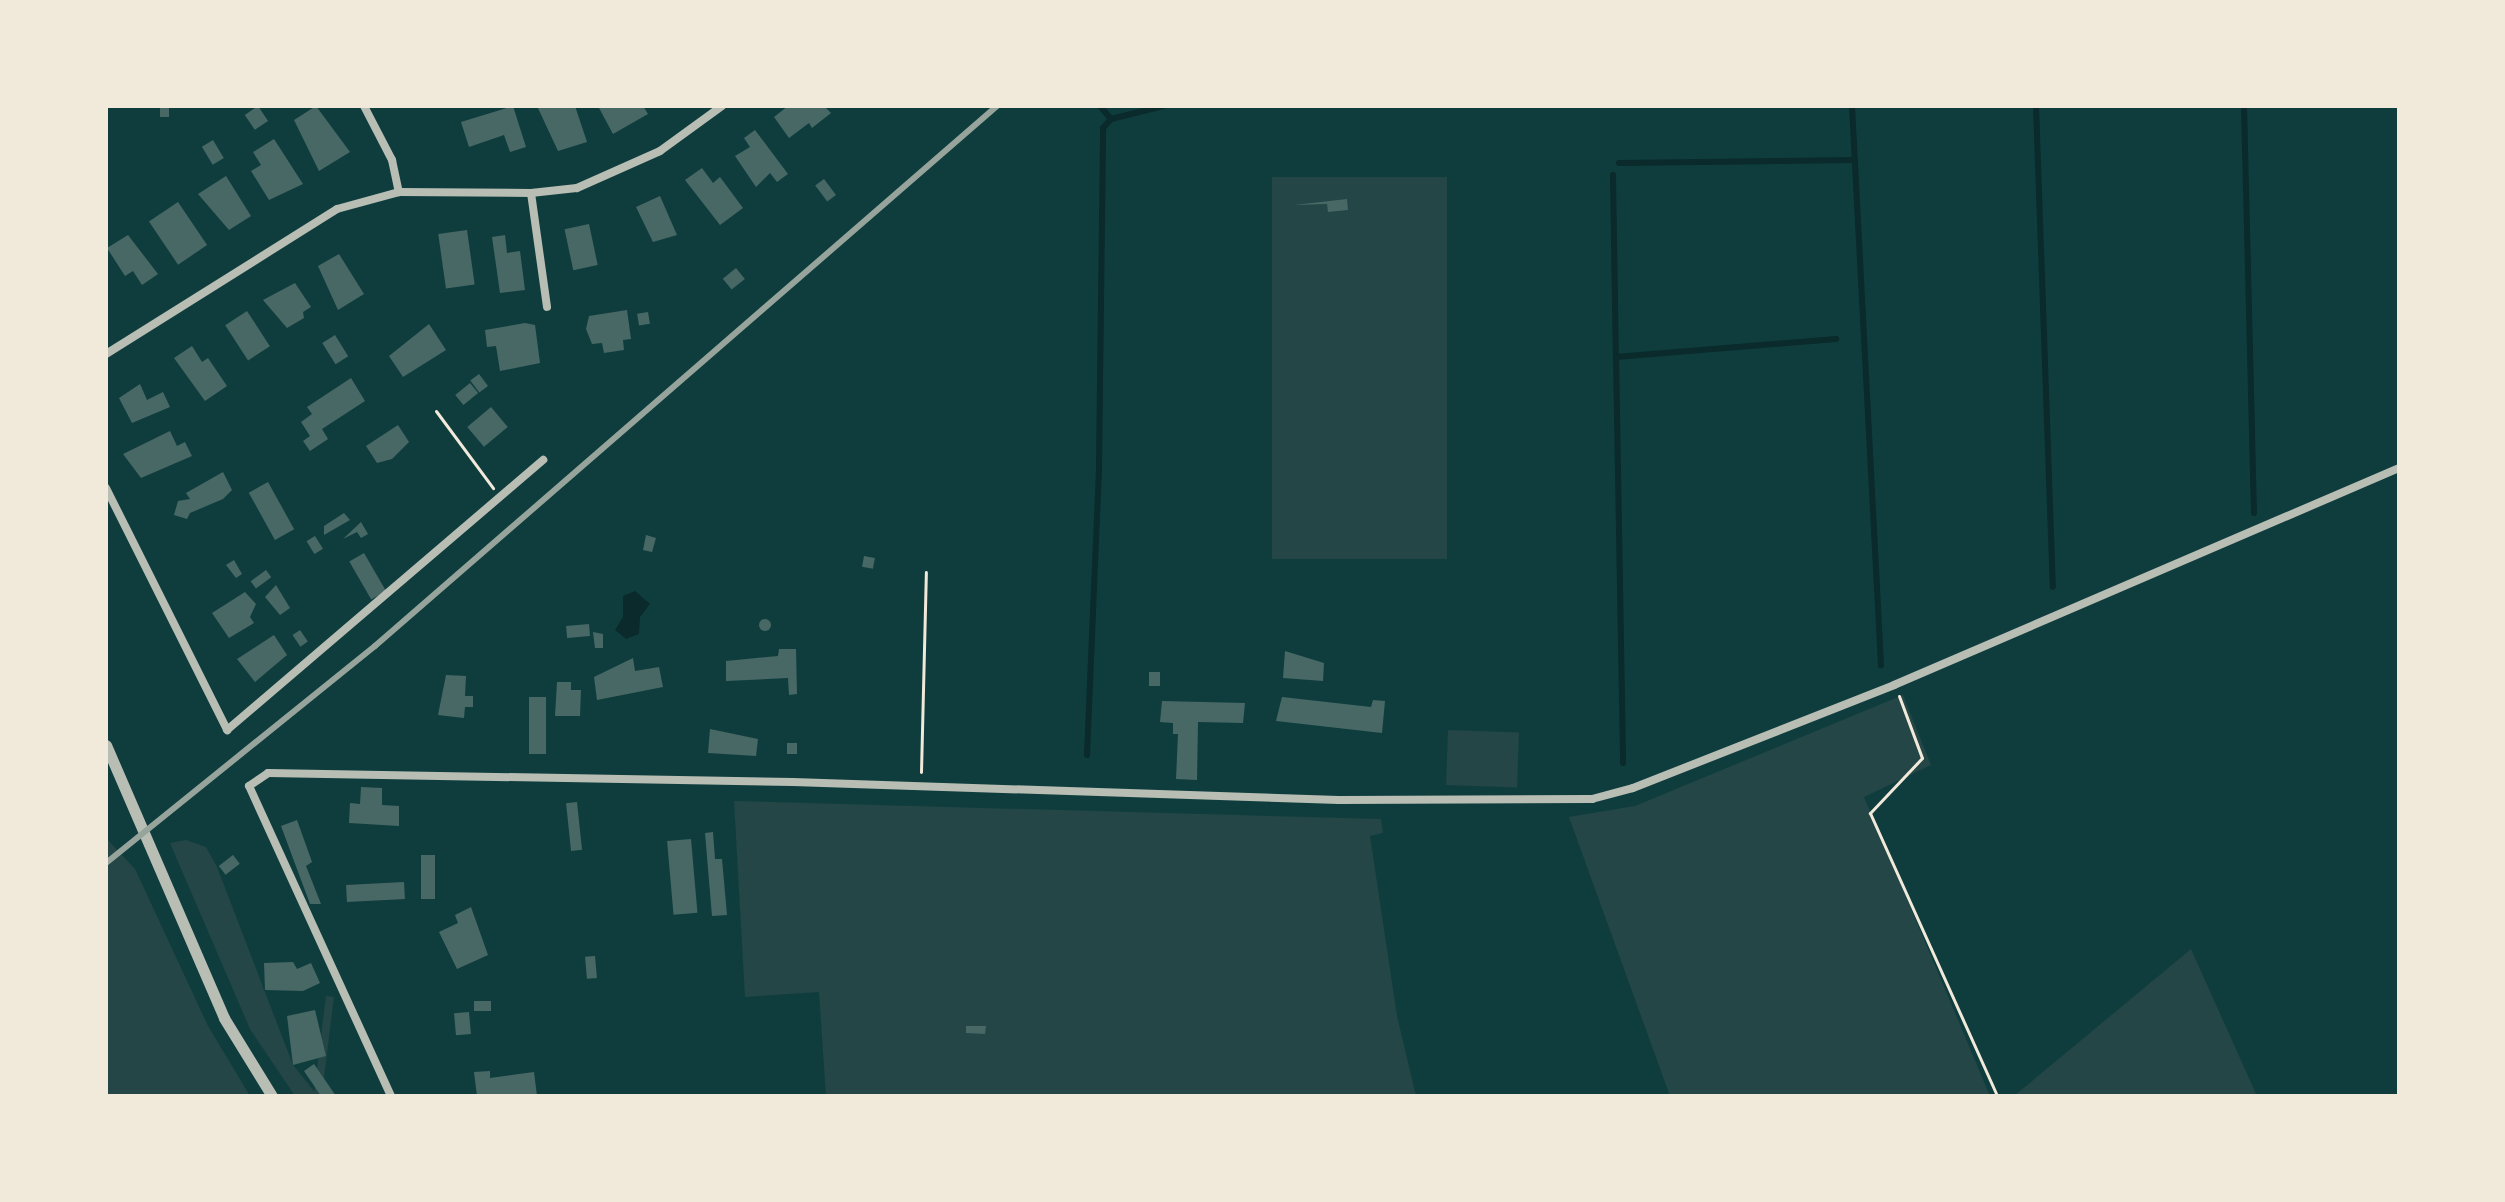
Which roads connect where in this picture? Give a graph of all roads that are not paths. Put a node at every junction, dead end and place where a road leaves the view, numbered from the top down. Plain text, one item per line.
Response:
1 (364, 106) edge
2 (722, 106) edge
3 (399, 192) junction
4 (531, 193) junction
5 (547, 307) dead end
6 (106, 354) edge
7 (543, 460) dead end
8 (2399, 468) edge
9 (106, 488) edge
10 (106, 745) edge
11 (272, 1096) edge
12 (391, 1096) edge

1 - 3 street
2 - 4 street
3 - 4 street
3 - 6 street
4 - 5 street
7 - 9 street
8 - 12 street
10 - 11 street

